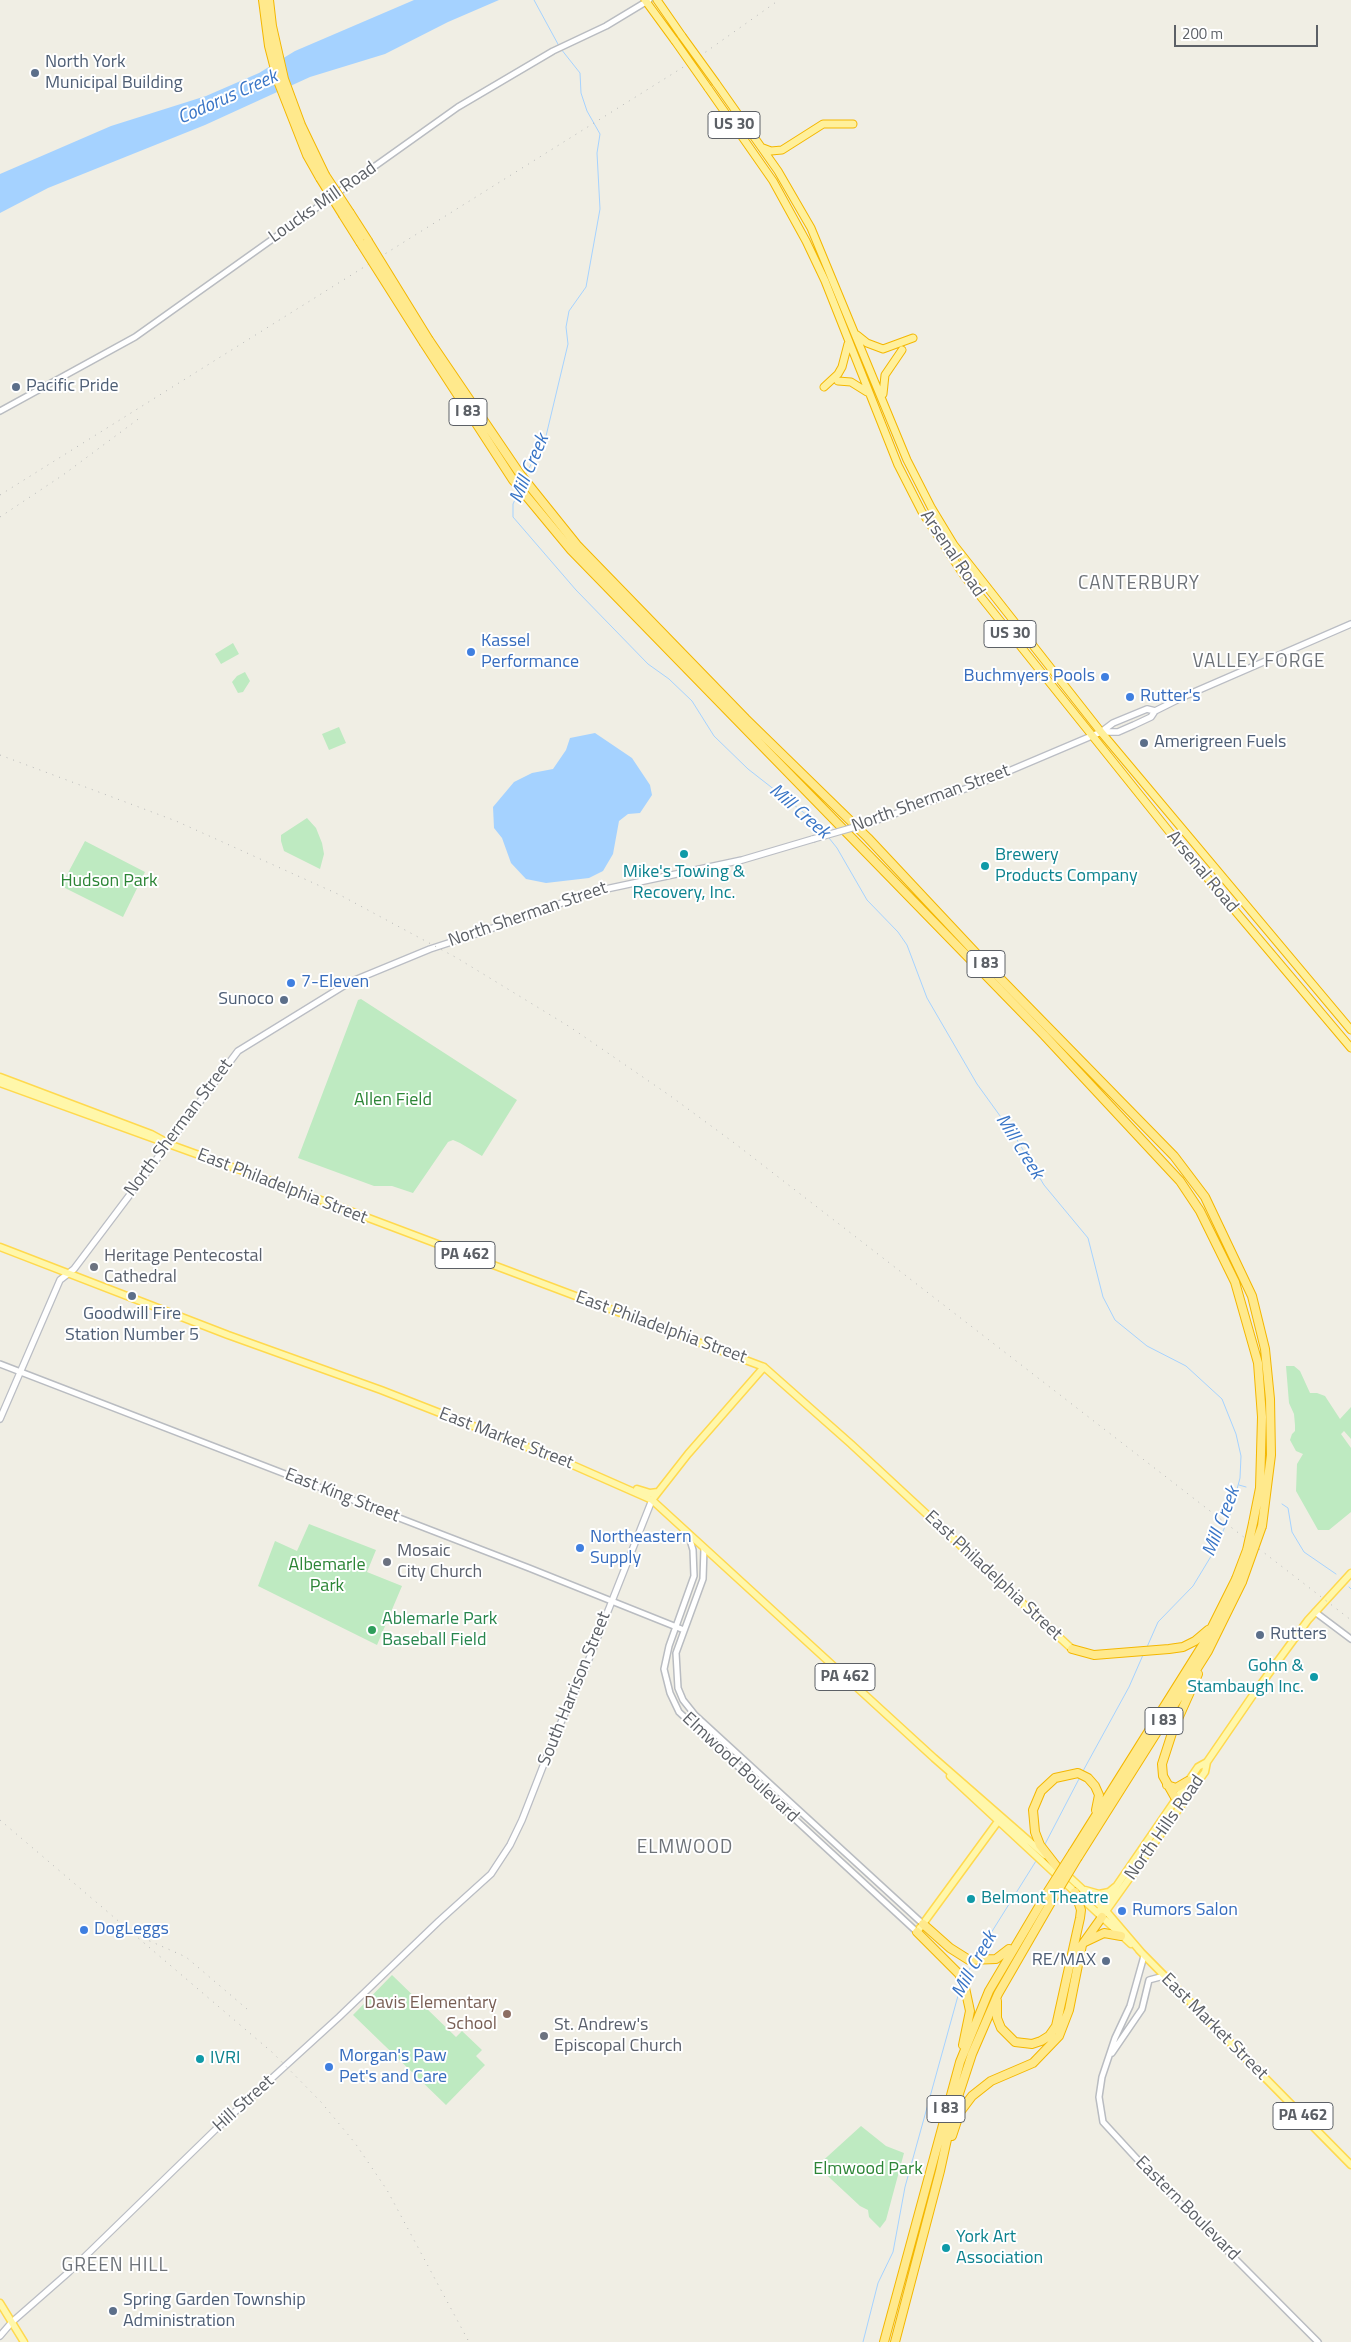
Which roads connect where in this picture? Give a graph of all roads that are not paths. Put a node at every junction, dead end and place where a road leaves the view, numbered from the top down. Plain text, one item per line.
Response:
1 (262, 0) edge
2 (269, 0) edge
3 (647, 0) edge
4 (656, 0) edge
5 (266, 10) junction
6 (853, 124) dead end
7 (763, 148) junction
8 (857, 335) junction
9 (914, 338) dead end
10 (848, 341) junction
11 (902, 350) dead end
12 (838, 381) dead end
13 (824, 386) dead end
14 (867, 392) junction
15 (882, 397) junction
16 (0, 411) edge
17 (516, 477) junction
18 (1351, 624) edge
19 (1155, 711) junction
20 (1101, 732) junction
21 (1091, 736) junction
22 (1351, 1030) edge
23 (1351, 1048) edge
24 (0, 1077) edge
25 (0, 1083) edge
26 (167, 1143) junction
27 (0, 1247) edge
28 (68, 1273) junction
29 (0, 1364) edge
30 (764, 1367) junction
31 (20, 1371) junction
32 (0, 1419) edge
33 (616, 1483) junction
34 (658, 1492) junction
35 (652, 1500) junction
36 (688, 1532) junction
37 (704, 1548) junction
38 (1351, 1572) edge
39 (1239, 1580) junction
40 (612, 1600) junction
41 (1315, 1612) junction
42 (1216, 1618) junction
43 (675, 1627) junction
44 (684, 1630) junction
45 (1351, 1639) edge
46 (1072, 1648) joint
47 (1208, 1651) junction
48 (1207, 1762) junction
49 (1188, 1781) junction
50 (1167, 1786) junction
51 (1176, 1799) junction
52 (1000, 1819) junction
53 (1094, 1819) junction
54 (1037, 1849) junction
55 (1076, 1854) junction
56 (1057, 1866) junction
57 (492, 1874) joint
58 (1118, 1885) junction
59 (1077, 1889) junction
60 (1051, 1895) junction
61 (1102, 1912) junction
62 (923, 1924) junction
63 (1026, 1925) junction
64 (917, 1932) junction
65 (1121, 1936) junction
66 (1082, 1945) junction
67 (1142, 1954) junction
68 (1164, 1976) junction
69 (997, 1996) junction
70 (1109, 2057) junction
71 (956, 2074) junction
72 (1351, 2165) edge
73 (940, 2172) junction
74 (0, 2303) edge
75 (12, 2322) junction
76 (0, 2336) edge
77 (24, 2342) edge
78 (884, 2342) edge
79 (895, 2342) edge
80 (1318, 2342) edge

1 - 5 highway, I 83
2 - 5 highway, I 83
3 - 10 highway, Arsenal Road / US 30, bridge
3 - 16 street, Loucks Mill Road
4 - 7 highway, Arsenal Road / US 30, bridge
5 - 17 highway, I 83, bridge
6 - 7 highway
7 - 8 highway, Arsenal Road / US 30
8 - 9 highway
8 - 15 highway, Arsenal Road / US 30
10 - 13 highway
10 - 14 highway, Arsenal Road / US 30
11 - 15 highway
12 - 14 highway
14 - 21 highway, Arsenal Road / US 30
15 - 20 highway, Arsenal Road / US 30
17 - 39 highway, I 83, bridge
17 - 39 highway, I 83, bridge
18 - 19 main road, North Sherman Street
19 - 20 main road, North Sherman Street
19 - 20 main road, North Sherman Street
20 - 21 main road, North Sherman Street
20 - 22 highway, Arsenal Road / US 30
21 - 23 highway, Arsenal Road / US 30
21 - 26 main road, North Sherman Street, bridge
24 - 26 main road, East Philadelphia Street / PA 462
25 - 26 main road, East Philadelphia Street / PA 462
26 - 28 main road, North Sherman Street
26 - 30 main road, East Philadelphia Street / PA 462
27 - 28 main road, East Market Street / PA 462
28 - 31 main road, North Sherman Street
28 - 33 main road, East Market Street / PA 462
29 - 31 street, East King Street
30 - 34 main road
30 - 46 main road, East Philadelphia Street
31 - 32 main road, North Sherman Street
31 - 40 street, East King Street
33 - 34 main road
33 - 35 main road, East Market Street / PA 462
34 - 35 main road
35 - 36 main road, East Market Street / PA 462
35 - 40 main road, South Harrison Street
36 - 37 main road, East Market Street / PA 462
36 - 43 street, Elmwood Boulevard
37 - 44 street, Elmwood Boulevard
37 - 52 main road, East Market Street / PA 462
38 - 41 main road, North Hills Road
39 - 42 highway, I 83
39 - 47 highway, I 83
40 - 43 street, East King Street
40 - 57 main road, South Harrison Street
41 - 45 street
41 - 48 main road, North Hills Road
42 - 46 highway
42 - 53 highway, I 83
43 - 44 street, East King Street
43 - 64 street, Elmwood Boulevard
44 - 62 street, Elmwood Boulevard
47 - 50 highway
47 - 55 highway, I 83
48 - 49 main road, North Hills Road
48 - 61 main road, North Hills Road
49 - 50 highway
49 - 51 main road, North Hills Road
50 - 51 highway
51 - 58 main road, North Hills Road
52 - 54 main road, East Market Street / PA 462
52 - 62 main road
53 - 54 highway
53 - 55 highway, I 83
54 - 56 main road, East Market Street / PA 462
54 - 56 highway
54 - 59 main road, East Market Street / PA 462
55 - 60 highway, I 83, bridge
56 - 59 main road, East Market Street / PA 462
57 - 75 main road, Hill Street
58 - 59 main road
58 - 61 main road, North Hills Road
59 - 61 main road, East Market Street / PA 462
59 - 69 highway
60 - 63 highway, I 83
60 - 69 highway, I 83
61 - 65 main road, East Market Street / PA 462
61 - 66 highway
61 - 67 main road, East Market Street / PA 462
62 - 63 highway
62 - 64 main road
63 - 71 highway, I 83
64 - 71 highway
65 - 66 highway
65 - 67 main road, East Market Street / PA 462
66 - 73 highway
67 - 68 main road, East Market Street / PA 462
67 - 70 street, Eastern Boulevard
68 - 70 street, Eastern Boulevard
68 - 72 main road, East Market Street / PA 462
69 - 73 highway, I 83
70 - 80 street, Eastern Boulevard
71 - 78 highway, I 83
73 - 79 highway, I 83
74 - 75 main road
75 - 76 main road, Hill Street
75 - 77 main road

